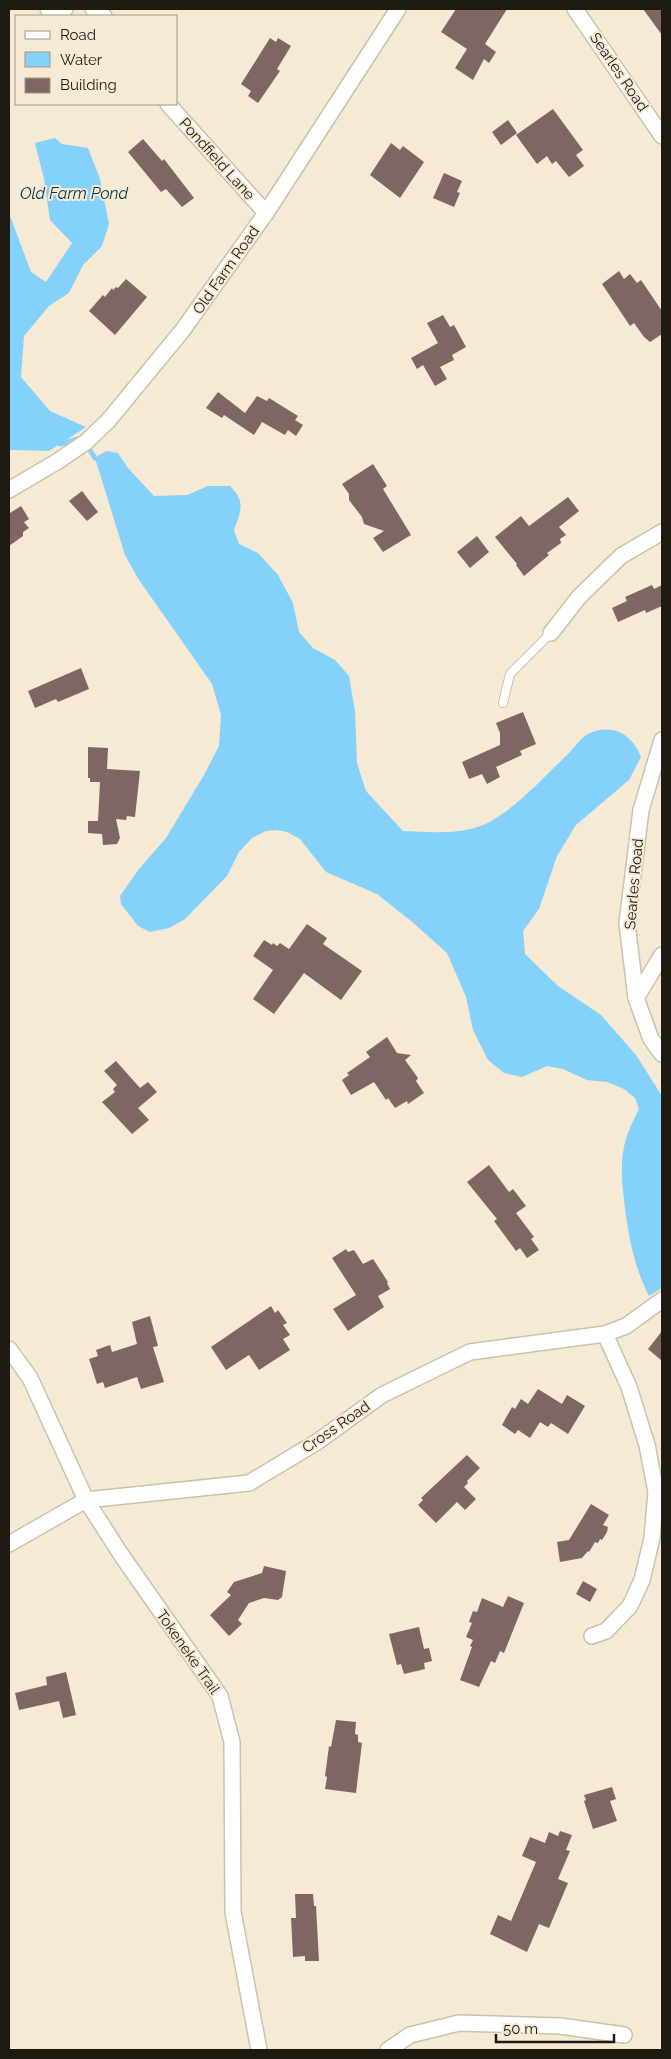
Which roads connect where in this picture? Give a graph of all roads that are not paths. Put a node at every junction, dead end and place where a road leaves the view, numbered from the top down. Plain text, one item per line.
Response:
1 (48, 9) edge
2 (65, 9) edge
3 (398, 9) edge
4 (575, 9) edge
5 (169, 105) edge
6 (662, 136) edge
7 (266, 213) junction
8 (9, 490) edge
9 (662, 532) edge
10 (551, 633) joint
11 (502, 703) dead end
12 (662, 740) edge
13 (662, 955) edge
14 (636, 998) junction
15 (662, 1054) edge
16 (662, 1300) edge
17 (605, 1334) junction
18 (9, 1349) edge
19 (86, 1500) junction
20 (9, 1544) edge
21 (592, 1636) dead end
22 (624, 2035) dead end
23 (259, 2050) edge
24 (388, 2050) edge

1 - 2 street
3 - 7 street, Old Farm Road
4 - 6 street, Searles Road
5 - 7 street, Pondfield Lane
7 - 8 street, Old Farm Road
9 - 10 street
10 - 11 lane
12 - 14 street, Searles Road
13 - 14 street
14 - 15 street, Searles Road
16 - 17 street, Cross Road
17 - 19 street, Cross Road
17 - 21 street
18 - 19 street, Tokeneke Trail
19 - 20 street, Cross Road
19 - 23 street, Tokeneke Trail
22 - 24 street

